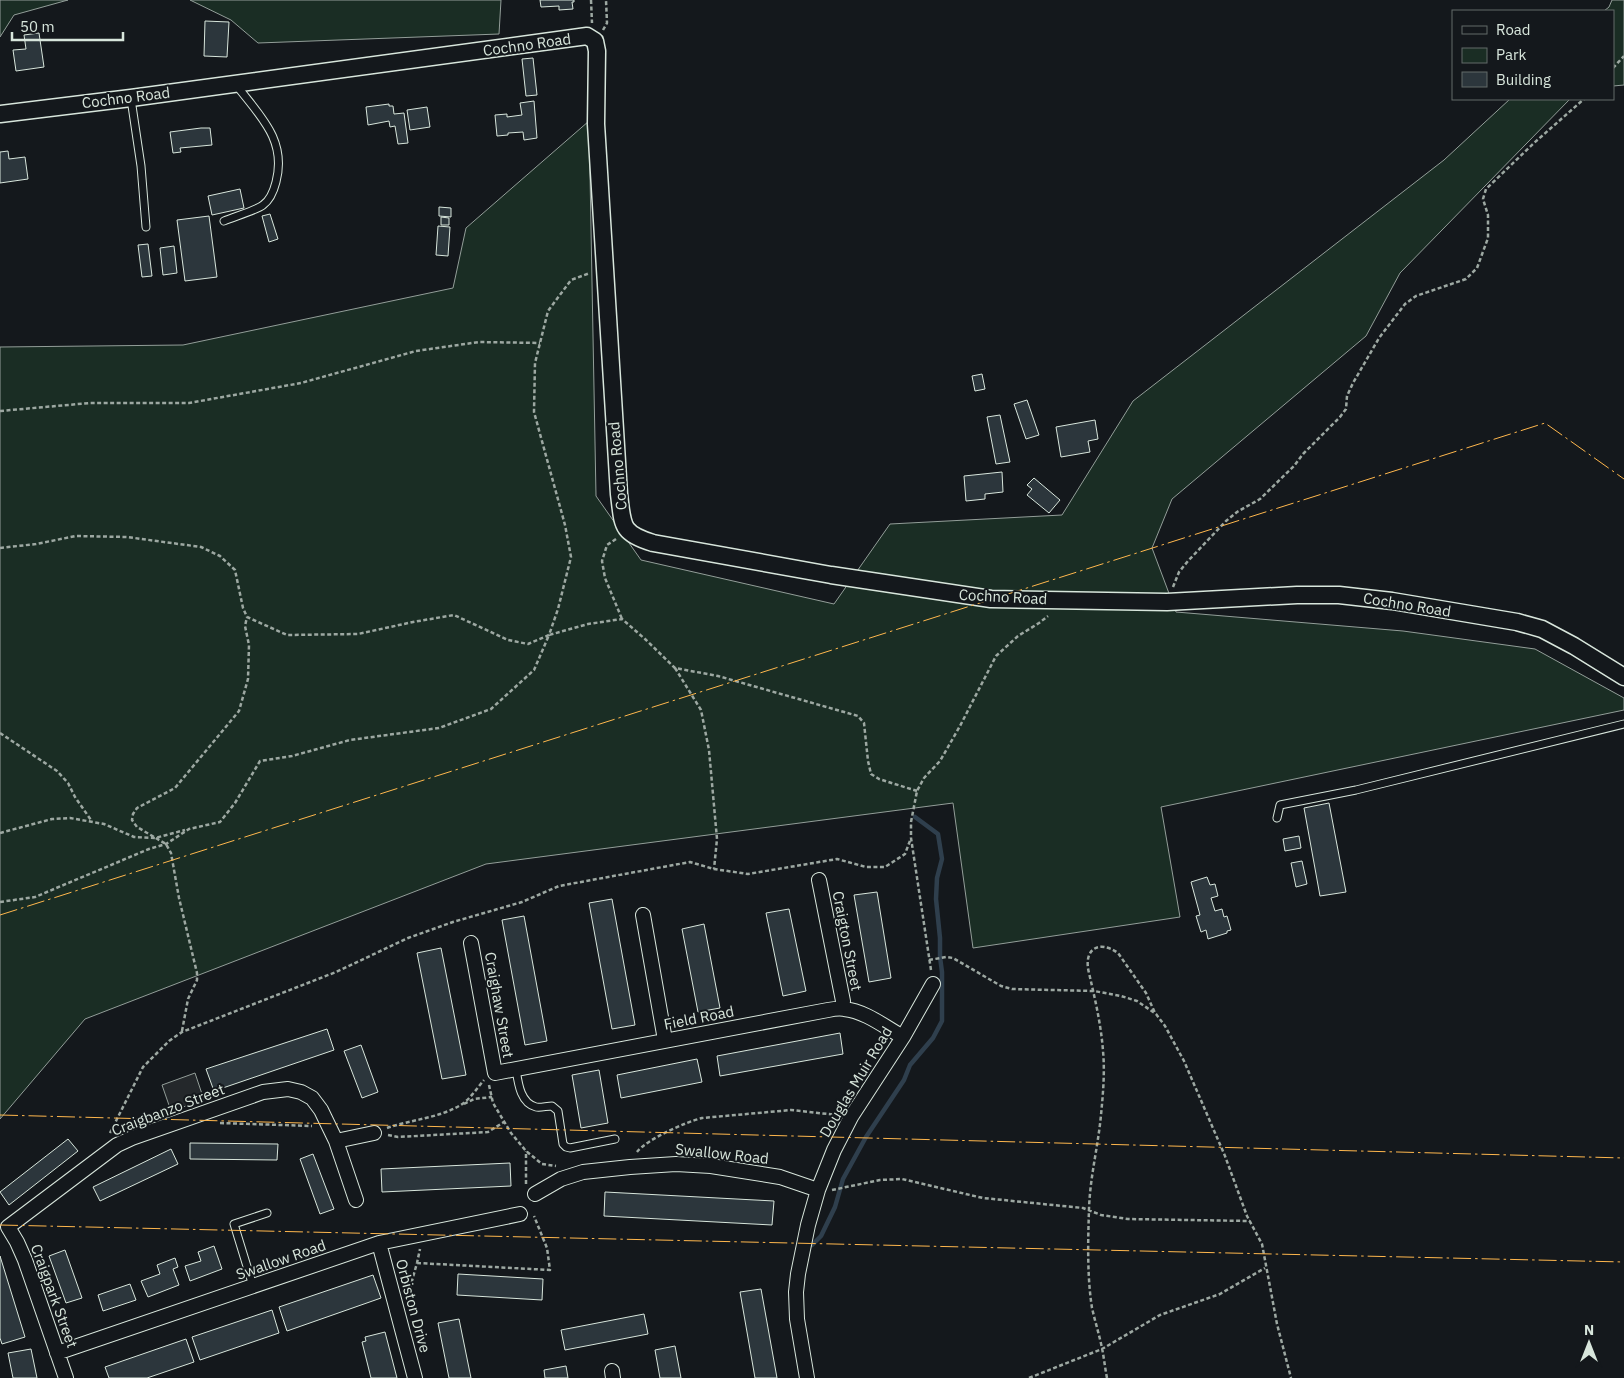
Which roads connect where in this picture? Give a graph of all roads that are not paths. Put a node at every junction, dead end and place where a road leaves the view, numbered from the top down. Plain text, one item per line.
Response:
1 (235, 83) junction
2 (131, 98) junction
3 (0, 114) edge
4 (224, 221) dead end
5 (146, 228) dead end
6 (1624, 677) edge
7 (1624, 724) edge
8 (1277, 818) dead end
9 (819, 880) dead end
10 (643, 915) dead end
11 (472, 943) dead end
12 (933, 984) road end
13 (842, 1008) junction
14 (903, 1037) junction
15 (665, 1040) junction
16 (516, 1069) junction
17 (492, 1075) joint
18 (374, 1133) road end
19 (615, 1139) dead end
20 (336, 1141) junction
21 (531, 1190) road end
22 (825, 1190) junction
23 (356, 1200) dead end
24 (267, 1213) dead end
25 (527, 1215) road end
26 (4, 1225) edge
27 (379, 1243) junction
28 (253, 1287) junction
29 (58, 1353) junction
30 (66, 1378) edge
31 (415, 1378) edge
32 (807, 1378) edge

1 - 2 street, Cochno Road
1 - 4 lane
1 - 6 street, Cochno Road
2 - 3 street, Cochno Road
2 - 5 lane
7 - 8 lane
9 - 13 street, Craigton Street
10 - 15 street
11 - 17 street, Craighaw Street
12 - 14 street, Douglas Muir Road
13 - 14 street, Field Road
13 - 15 street, Field Road
14 - 22 street, Douglas Muir Road
15 - 16 street, Field Road
16 - 17 street, Field Road
16 - 19 lane
18 - 20 street
20 - 23 street, Craigbanzo Street
20 - 26 street, Craigbanzo Street
21 - 22 street, Swallow Road
22 - 32 street, Douglas Muir Road
24 - 28 lane
25 - 27 street, Swallow Road
26 - 29 street, Craigpark Street
27 - 28 street, Swallow Road
27 - 31 street, Orbiston Drive
28 - 29 street, Swallow Road
29 - 30 street, Craigpark Street

